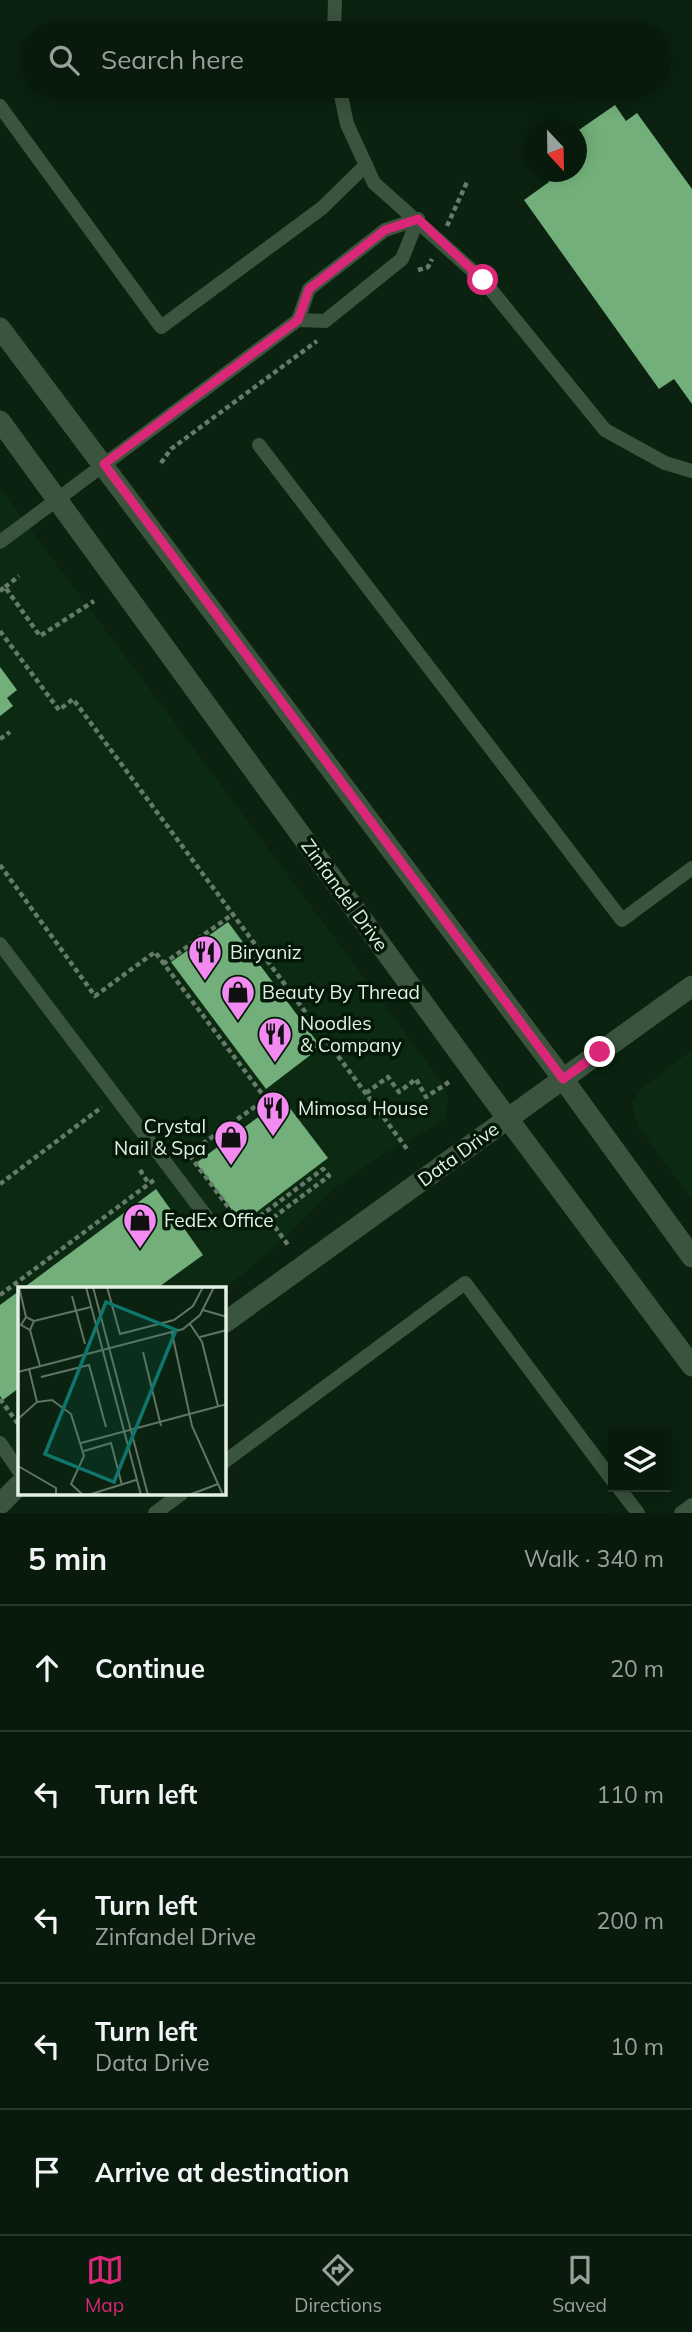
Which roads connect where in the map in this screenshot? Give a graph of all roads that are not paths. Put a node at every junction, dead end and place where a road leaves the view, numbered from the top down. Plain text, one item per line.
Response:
1 (335, 0) edge
2 (334, 21) edge
3 (342, 98) edge
4 (0, 106) edge
5 (366, 164) junction
6 (418, 219) junction
7 (298, 320) junction
8 (0, 328) edge
9 (0, 421) edge
10 (259, 445) dead end
11 (104, 464) junction
12 (692, 471) edge
13 (59, 498) junction
14 (0, 542) edge
15 (692, 868) edge
16 (0, 944) edge
17 (692, 986) edge
18 (563, 1079) junction
19 (507, 1119) junction
20 (206, 1216) dead end
21 (692, 1257) edge
22 (226, 1322) edge
23 (688, 1356) edge
24 (0, 1443) edge
25 (226, 1461) edge
26 (18, 1470) edge
27 (608, 1474) edge
28 (18, 1486) edge
29 (622, 1492) edge
30 (178, 1496) edge
31 (0, 1504) edge
32 (692, 1505) edge
33 (155, 1513) edge
34 (638, 1513) edge
35 (681, 1513) edge

1 - 2 lane
3 - 5 lane
4 - 5 lane
5 - 6 lane
6 - 7 lane
6 - 7 lane
6 - 12 lane
7 - 11 lane
8 - 11 main road
9 - 13 main road, Zinfandel Drive
10 - 15 lane
11 - 13 lane
11 - 18 main road
13 - 14 lane
13 - 19 main road, Zinfandel Drive
16 - 20 lane
17 - 18 main road, Data Drive
18 - 19 main road, Data Drive
18 - 21 main road
19 - 22 main road, Data Drive
19 - 23 main road, Zinfandel Drive
24 - 26 lane
25 - 27 lane
28 - 31 main road
29 - 34 lane
30 - 33 lane
32 - 35 lane

